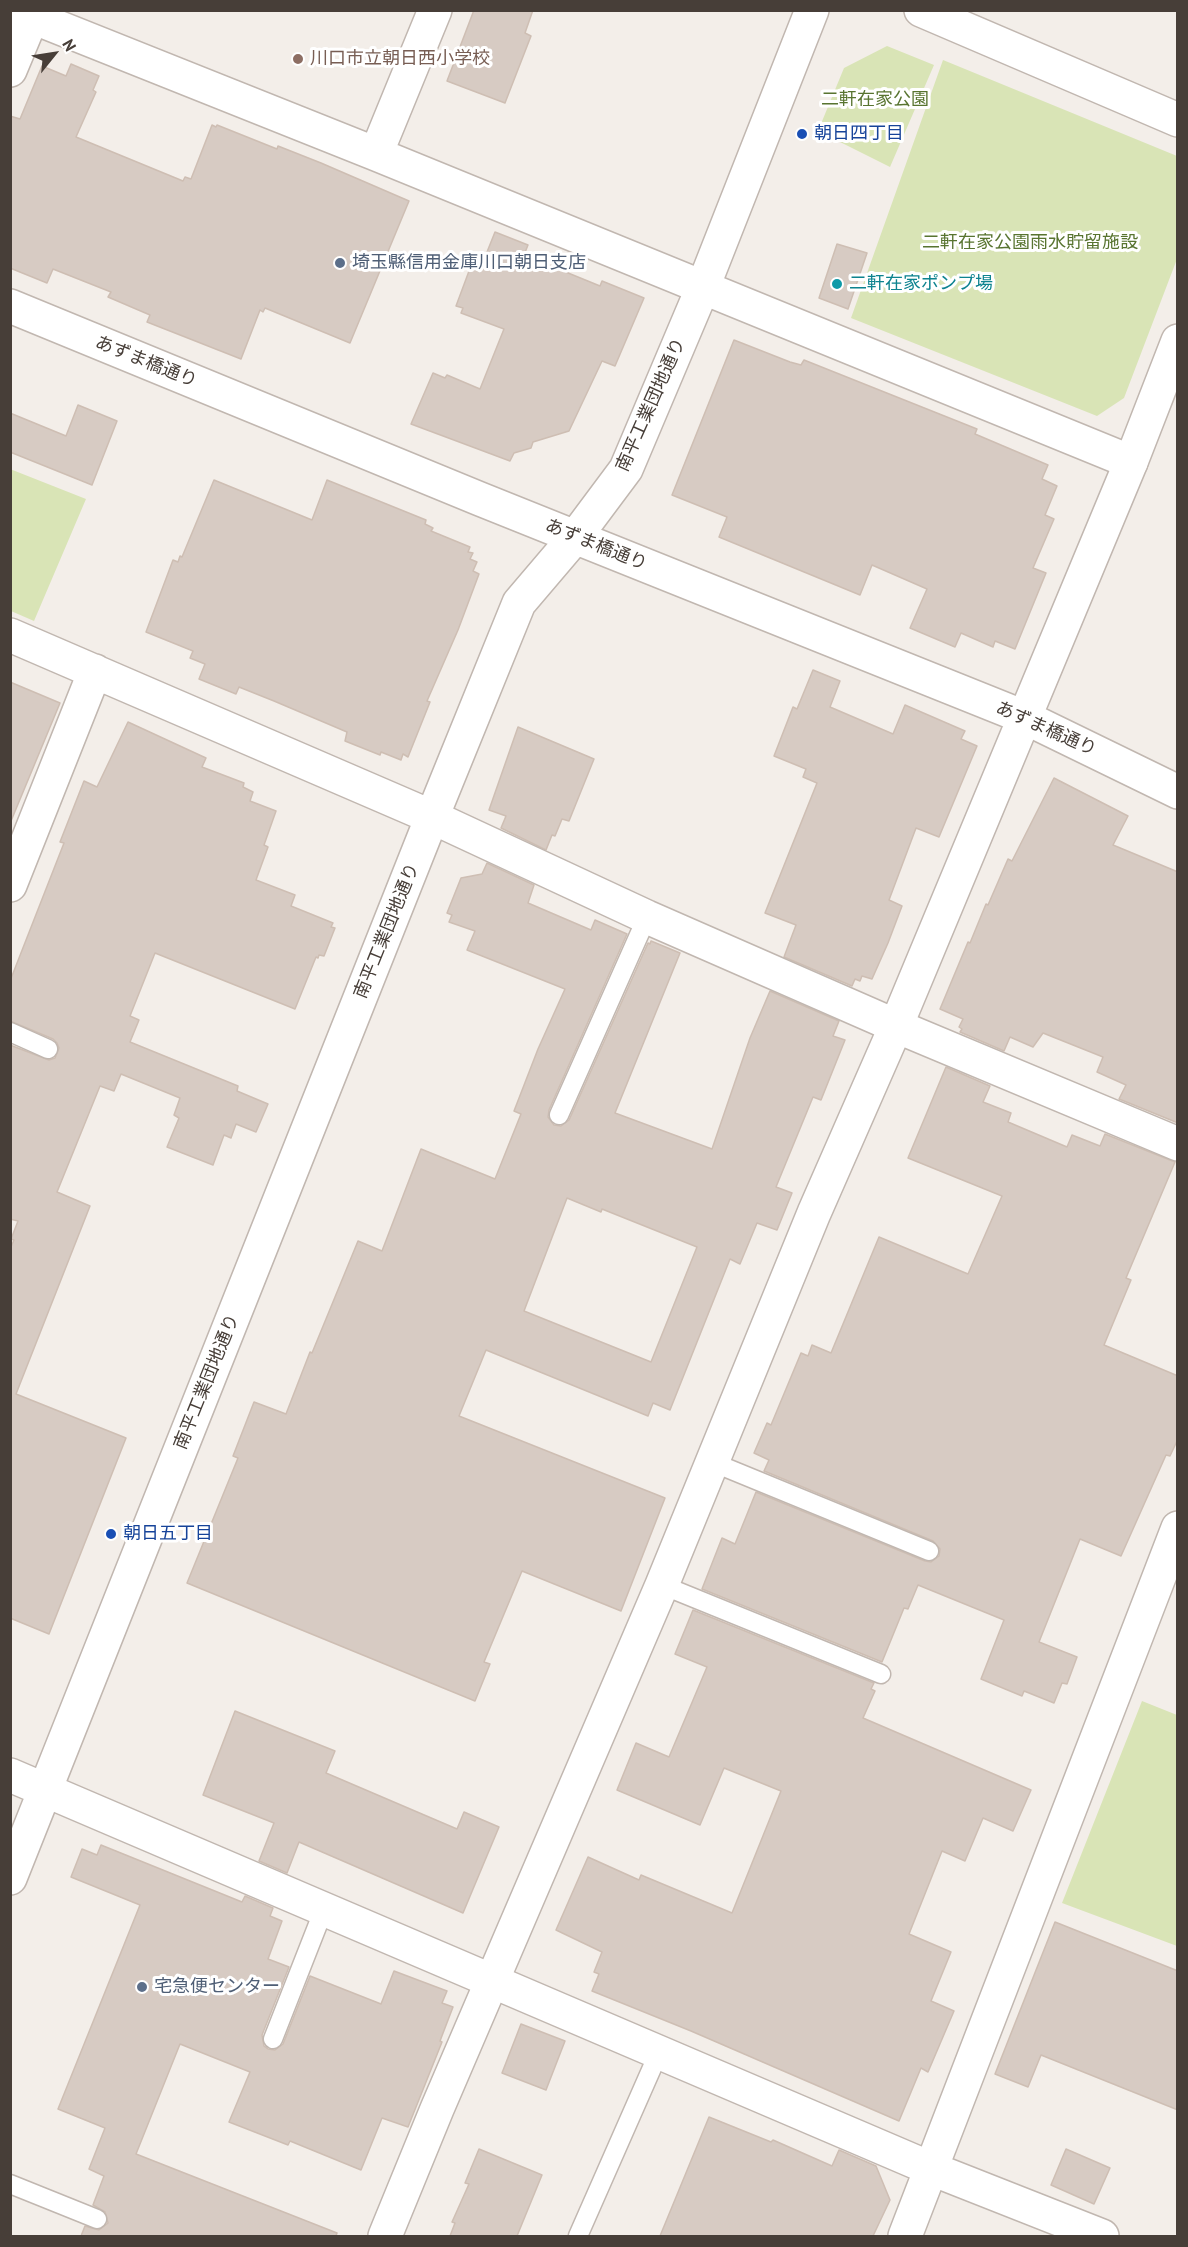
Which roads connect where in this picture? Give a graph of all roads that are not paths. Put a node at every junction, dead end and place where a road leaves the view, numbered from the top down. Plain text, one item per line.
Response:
1 (435, 10) edge
2 (812, 10) edge
3 (921, 10) edge
4 (28, 13) edge
5 (10, 70) edge
6 (1178, 120) edge
7 (376, 154) junction
8 (703, 287) junction
9 (10, 306) edge
10 (1178, 341) edge
11 (1131, 462) junction
12 (576, 536) junction
13 (10, 635) edge
14 (95, 671) junction
15 (1024, 717) junction
16 (1178, 792) edge
17 (432, 817) junction
18 (10, 885) edge
19 (647, 917) junction
20 (896, 1026) junction
21 (10, 1032) edge
22 (48, 1049) dead end
23 (559, 1116) dead end
24 (1178, 1144) edge
25 (712, 1462) junction
26 (1178, 1528) edge
27 (929, 1551) dead end
28 (662, 1585) junction
29 (881, 1674) dead end
30 (10, 1775) edge
31 (46, 1790) junction
32 (10, 1878) edge
33 (324, 1909) junction
34 (493, 1982) junction
35 (273, 2039) dead end
36 (659, 2052) junction
37 (932, 2169) junction
38 (10, 2184) edge
39 (96, 2219) dead end
40 (386, 2236) edge
41 (578, 2236) edge
42 (905, 2236) edge
43 (1102, 2236) edge

1 - 7 street
2 - 8 street, 南平工業団地通り
3 - 6 street
4 - 5 street
4 - 7 street
7 - 8 street
8 - 11 street
8 - 12 street, 南平工業団地通り
9 - 12 street, あずま橋通り
10 - 11 street
11 - 15 street
12 - 15 street, あずま橋通り
12 - 17 street, 南平工業団地通り
13 - 14 street
14 - 17 street
14 - 18 street
15 - 16 street, あずま橋通り
15 - 20 street
17 - 19 street
17 - 31 street, 南平工業団地通り
19 - 20 street
19 - 23 lane
20 - 24 street
20 - 25 street
21 - 22 lane
25 - 27 lane
25 - 28 street
26 - 37 street
28 - 29 lane
28 - 34 street
30 - 31 street
31 - 32 street, 南平工業団地通り
31 - 33 street
33 - 34 street
33 - 35 lane
34 - 36 street
34 - 40 street
36 - 37 street
36 - 41 lane
37 - 42 street
37 - 43 street
38 - 39 lane

